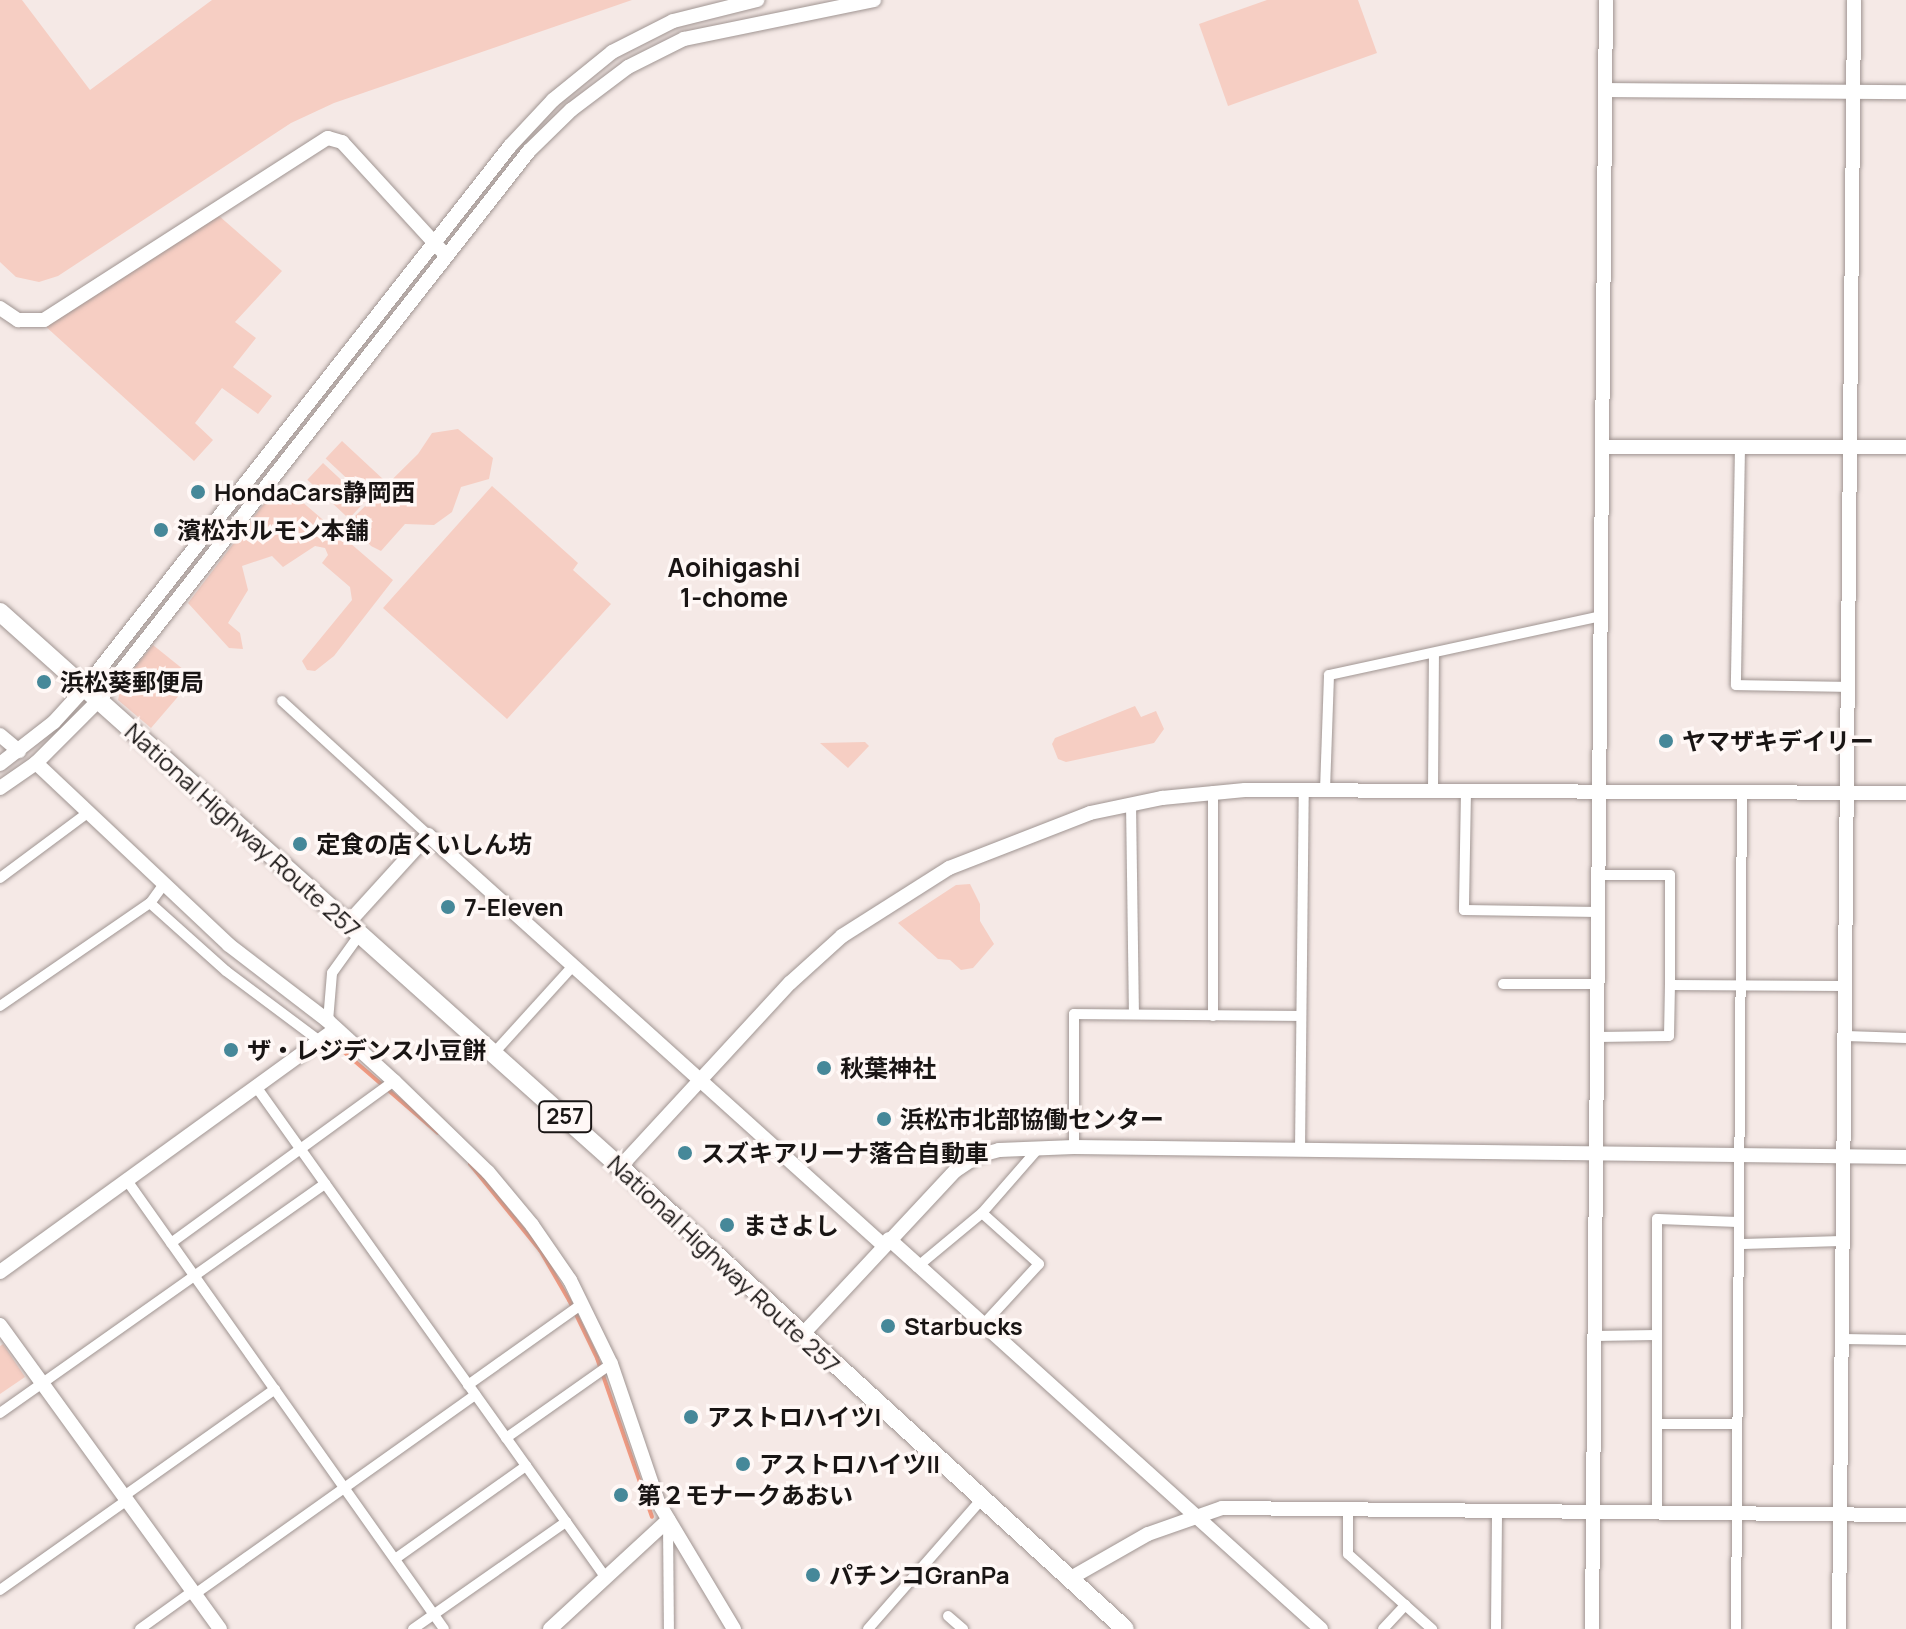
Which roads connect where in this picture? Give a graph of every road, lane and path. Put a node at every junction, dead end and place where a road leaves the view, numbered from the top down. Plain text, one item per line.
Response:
1 (757, 0) edge
2 (874, 0) edge
3 (1606, 0) edge
4 (1854, 0) edge
5 (1606, 90) junction
6 (1854, 92) junction
7 (1906, 92) edge
8 (435, 248) junction
9 (451, 255) junction
10 (0, 308) edge
11 (1850, 446) junction
12 (1604, 447) junction
13 (1740, 447) junction
14 (1906, 447) edge
15 (0, 612) edge
16 (1602, 616) junction
17 (1434, 654) junction
18 (1848, 687) junction
19 (91, 695) junction
20 (282, 701) dead end
21 (0, 735) edge
22 (19, 751) junction
23 (36, 763) junction
24 (0, 764) edge
25 (0, 788) edge
26 (1304, 790) junction
27 (1325, 790) junction
28 (1599, 790) junction
29 (1213, 791) junction
30 (1433, 791) junction
31 (1466, 791) junction
32 (1742, 792) junction
33 (1848, 792) junction
34 (1906, 793) edge
35 (1131, 803) junction
36 (89, 812) junction
37 (428, 835) junction
38 (1598, 875) junction
39 (0, 878) edge
40 (164, 884) junction
41 (150, 903) junction
42 (1598, 912) junction
43 (354, 928) junction
44 (573, 966) junction
45 (1503, 984) dead end
46 (1597, 984) junction
47 (1670, 985) junction
48 (1741, 986) junction
49 (1844, 986) junction
50 (0, 1006) edge
51 (1134, 1014) junction
52 (1213, 1016) junction
53 (1300, 1016) junction
54 (332, 1025) junction
55 (1846, 1036) junction
56 (1597, 1037) junction
57 (1906, 1038) edge
58 (321, 1042) junction
59 (494, 1053) junction
60 (699, 1079) junction
61 (388, 1085) junction
62 (257, 1088) junction
63 (1074, 1147) junction
64 (300, 1149) junction
65 (1037, 1150) junction
66 (1300, 1150) junction
67 (1596, 1153) junction
68 (1739, 1155) junction
69 (1906, 1157) edge
70 (1844, 1158) junction
71 (620, 1167) junction
72 (128, 1182) junction
73 (325, 1184) junction
74 (982, 1213) junction
75 (1739, 1222) junction
76 (1844, 1241) junction
77 (886, 1242) junction
78 (171, 1243) junction
79 (1740, 1244) junction
80 (917, 1267) junction
81 (0, 1272) edge
82 (194, 1277) junction
83 (577, 1308) junction
84 (0, 1325) edge
85 (982, 1326) junction
86 (1656, 1335) junction
87 (801, 1336) junction
88 (1595, 1336) junction
89 (1843, 1339) junction
90 (1906, 1340) edge
91 (605, 1368) junction
92 (43, 1383) junction
93 (468, 1385) junction
94 (275, 1389) junction
95 (475, 1395) junction
96 (0, 1413) edge
97 (1657, 1424) junction
98 (1737, 1424) junction
99 (506, 1438) junction
100 (526, 1466) junction
101 (345, 1487) junction
102 (126, 1498) junction
103 (981, 1500) junction
104 (1592, 1509) junction
105 (1348, 1510) junction
106 (1497, 1510) junction
107 (1657, 1510) junction
108 (1736, 1511) junction
109 (1841, 1511) junction
110 (1194, 1514) junction
111 (1906, 1515) edge
112 (668, 1520) junction
113 (566, 1522) junction
114 (395, 1559) junction
115 (606, 1578) junction
116 (1069, 1579) junction
117 (0, 1590) edge
118 (194, 1593) junction
119 (1405, 1605) junction
120 (433, 1614) junction
121 (948, 1616) dead end
122 (140, 1629) edge
123 (220, 1629) edge
124 (413, 1629) edge
125 (444, 1629) edge
126 (550, 1629) edge
127 (669, 1629) edge
128 (734, 1629) edge
129 (868, 1629) edge
130 (963, 1629) edge
131 (1125, 1629) edge
132 (1321, 1629) edge
133 (1383, 1629) edge
134 (1432, 1629) edge
135 (1496, 1629) edge
136 (1592, 1629) edge
137 (1736, 1629) edge
138 (1839, 1629) edge

1 - 8 street
2 - 9 street
3 - 5 street
4 - 6 street
5 - 6 street
5 - 12 street
6 - 7 street
6 - 11 street
8 - 9 street
8 - 10 street
8 - 19 street
9 - 19 street
11 - 13 street
11 - 14 street
11 - 18 street
12 - 13 street
12 - 16 street
13 - 18 street
15 - 19 highway, National Highway Route 257 / 257
16 - 17 street
16 - 28 street
17 - 27 street
17 - 30 street
18 - 33 street
19 - 22 street
19 - 23 street
19 - 43 highway, National Highway Route 257 / 257
20 - 37 street
21 - 22 street
22 - 24 street
23 - 25 street
23 - 36 street
26 - 27 street
26 - 29 street
26 - 53 street
27 - 30 street
28 - 31 street
28 - 32 street
28 - 38 street
29 - 35 street
29 - 52 street
30 - 31 street
31 - 42 street
32 - 33 street
32 - 48 street
33 - 34 street
33 - 49 street
35 - 51 street
35 - 60 street
36 - 39 street
36 - 40 street
37 - 43 street
37 - 44 street
38 - 42 street
38 - 47 street
40 - 41 street
40 - 54 street
41 - 50 street
41 - 58 street
42 - 46 street
43 - 54 street
43 - 59 highway, National Highway Route 257 / 257
44 - 59 street
44 - 60 street
45 - 46 street
46 - 56 street
47 - 48 street
47 - 56 street
48 - 49 street
48 - 68 street
49 - 55 street
51 - 52 street
51 - 63 street
52 - 53 street
53 - 66 street
54 - 58 street
54 - 61 street
55 - 57 street
55 - 70 street
56 - 67 street
58 - 62 street
59 - 71 highway, National Highway Route 257 / 257
60 - 71 street
60 - 77 street
61 - 64 street
61 - 83 street
62 - 64 street
62 - 72 street
63 - 65 street
63 - 66 street
64 - 73 street
64 - 78 street
65 - 74 street
65 - 77 street
66 - 67 street
67 - 68 street
67 - 88 street
68 - 70 street
68 - 75 street
69 - 70 street
70 - 76 street
71 - 87 highway, National Highway Route 257 / 257
72 - 78 street
72 - 81 street
73 - 82 street
73 - 93 street
74 - 80 street
74 - 85 street
75 - 79 street
75 - 86 street
76 - 79 street
76 - 89 street
77 - 80 street
77 - 87 street
78 - 82 street
79 - 98 street
80 - 85 street
82 - 92 street
82 - 94 street
83 - 91 street
83 - 93 street
84 - 92 street
85 - 110 street
86 - 88 street
86 - 97 street
87 - 103 highway, National Highway Route 257 / 257
88 - 104 street
89 - 90 street
89 - 109 street
91 - 99 street
91 - 112 street
92 - 96 street
92 - 102 street
93 - 95 street
94 - 101 street
94 - 102 street
95 - 99 street
95 - 101 street
97 - 98 street
97 - 107 street
98 - 108 street
99 - 100 street
100 - 113 street
100 - 114 street
101 - 114 street
101 - 118 street
102 - 117 street
102 - 118 street
103 - 116 highway, National Highway Route 257 / 257
103 - 129 street
104 - 106 street
104 - 107 street
104 - 136 street
105 - 106 street
105 - 110 street
105 - 119 street
106 - 135 street
107 - 108 street
108 - 109 street
108 - 137 street
109 - 111 street
109 - 138 street
110 - 116 street
110 - 132 street
112 - 115 street
112 - 127 street
112 - 128 street
113 - 115 street
113 - 120 street
114 - 120 street
115 - 126 street
116 - 131 highway, National Highway Route 257 / 257
118 - 122 street
118 - 123 street
119 - 133 street
119 - 134 street
120 - 124 street
120 - 125 street
121 - 130 street

